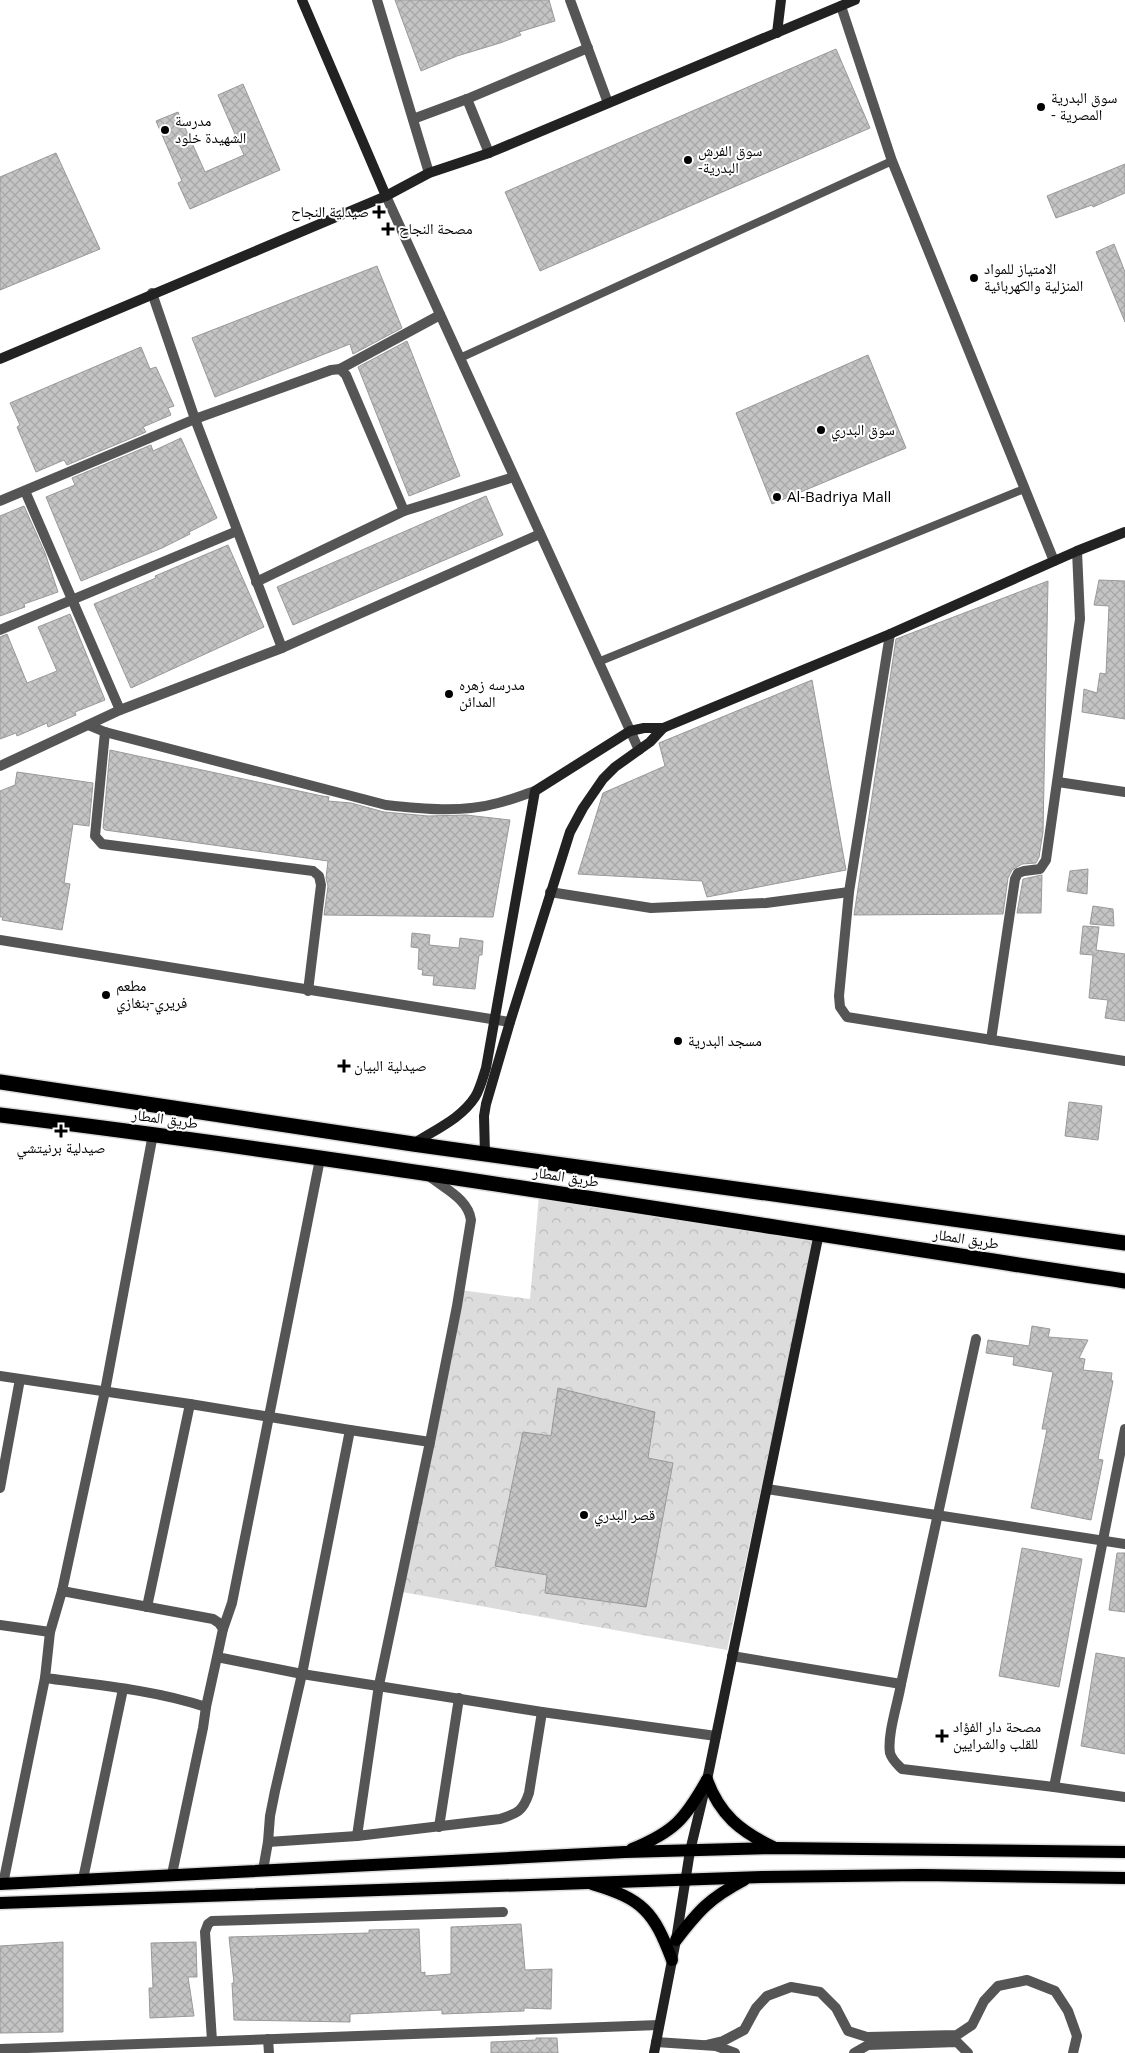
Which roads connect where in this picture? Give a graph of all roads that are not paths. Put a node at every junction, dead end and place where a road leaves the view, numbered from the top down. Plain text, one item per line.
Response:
1 (302, 0) edge
2 (377, 0) edge
3 (570, 0) edge
4 (781, 0) edge
5 (855, 0) edge
6 (841, 6) junction
7 (777, 33) junction
8 (588, 48) junction
9 (467, 99) junction
10 (608, 103) junction
11 (413, 119) junction
12 (489, 153) junction
13 (892, 161) junction
14 (429, 173) junction
15 (386, 196) junction
16 (152, 293) junction
17 (440, 315) junction
18 (0, 358) edge
19 (460, 358) junction
20 (340, 369) junction
21 (195, 419) junction
22 (514, 478) junction
23 (1024, 489) junction
24 (25, 491) junction
25 (0, 501) edge
26 (404, 511) junction
27 (237, 531) junction
28 (1125, 532) edge
29 (540, 534) junction
30 (1077, 550) junction
31 (1054, 561) junction
32 (256, 582) junction
33 (73, 601) junction
34 (0, 630) edge
35 (890, 634) junction
36 (282, 648) junction
37 (598, 662) junction
38 (120, 710) junction
39 (88, 725) junction
40 (663, 728) junction
41 (630, 731) junction
42 (105, 732) junction
43 (640, 750) junction
44 (0, 766) edge
45 (1058, 782) junction
46 (535, 791) junction
47 (1125, 792) edge
48 (550, 892) junction
49 (849, 892) junction
50 (0, 940) edge
51 (308, 990) junction
52 (494, 1019) junction
53 (510, 1022) junction
54 (991, 1040) junction
55 (1125, 1061) edge
56 (0, 1082) edge
57 (0, 1115) edge
58 (153, 1134) junction
59 (412, 1144) junction
60 (485, 1154) junction
61 (320, 1159) junction
62 (426, 1174) junction
63 (819, 1233) junction
64 (1125, 1243) edge
65 (1125, 1281) edge
66 (976, 1339) dead end
67 (0, 1376) edge
68 (20, 1379) junction
69 (105, 1391) junction
70 (190, 1404) junction
71 (269, 1416) junction
72 (1125, 1429) edge
73 (350, 1430) junction
74 (430, 1442) junction
75 (0, 1488) edge
76 (767, 1489) junction
77 (938, 1515) junction
78 (1103, 1541) junction
79 (1125, 1544) edge
80 (62, 1592) junction
81 (147, 1607) junction
82 (0, 1625) edge
83 (223, 1629) junction
84 (50, 1632) junction
85 (732, 1656) junction
86 (217, 1657) junction
87 (302, 1674) junction
88 (45, 1678) junction
89 (901, 1684) junction
90 (379, 1685) junction
91 (123, 1689) junction
92 (459, 1698) junction
93 (206, 1706) junction
94 (542, 1712) junction
95 (716, 1736) junction
96 (707, 1780) junction
97 (1054, 1787) junction
98 (1125, 1797) edge
99 (439, 1827) junction
100 (356, 1836) junction
101 (268, 1842) junction
102 (775, 1848) junction
103 (690, 1850) junction
104 (624, 1852) junction
105 (1125, 1852) edge
106 (263, 1870) junction
107 (172, 1874) junction
108 (748, 1878) junction
109 (1125, 1878) edge
110 (83, 1879) junction
111 (685, 1880) junction
112 (583, 1882) junction
113 (2, 1884) edge
114 (0, 1903) edge
115 (503, 1912) dead end
116 (676, 1940) junction
117 (672, 1960) junction
118 (659, 2026) junction
119 (268, 2040) junction
120 (212, 2041) junction
121 (656, 2042) junction
122 (706, 2045) junction
123 (150, 2048) edge
124 (0, 2049) edge
125 (269, 2053) edge
126 (654, 2053) edge
127 (735, 2053) edge
128 (854, 2053) edge
129 (968, 2053) edge
130 (1073, 2053) edge

1 - 15 street
2 - 11 street
3 - 8 street
4 - 7 street
5 - 6 street
6 - 7 street
6 - 13 street
7 - 10 street
8 - 9 street
8 - 10 street
9 - 11 street
9 - 12 street
10 - 12 street
11 - 14 street
12 - 14 street
13 - 19 lane
13 - 23 street
14 - 15 street
15 - 16 street
15 - 17 street
16 - 18 street
16 - 21 street
17 - 19 street
17 - 20 street
19 - 22 street
20 - 21 street
20 - 26 street
21 - 24 street
21 - 27 street
22 - 26 street
22 - 29 street
23 - 31 street
23 - 37 lane
24 - 25 street
24 - 33 street
26 - 32 street
27 - 32 street
27 - 33 street
28 - 30 street
29 - 36 street
29 - 37 street
30 - 31 street
30 - 45 street
31 - 35 street
32 - 36 street
33 - 34 street
33 - 38 street
35 - 40 street
35 - 49 street
36 - 38 street
37 - 41 street
38 - 39 street
39 - 42 street
39 - 44 street
40 - 41 street
40 - 43 street
41 - 43 street
41 - 46 street
42 - 46 street
42 - 51 street
43 - 48 street
45 - 47 street
45 - 54 street
46 - 52 street
48 - 49 street
48 - 53 street
49 - 54 street
50 - 51 street
51 - 52 street
52 - 53 street
52 - 59 street
53 - 60 street
54 - 55 street
56 - 59 highway, طريق المطار
57 - 58 highway, طريق المطار
58 - 61 highway, طريق المطار
58 - 69 street
59 - 60 highway, طريق المطار
60 - 64 highway, طريق المطار
61 - 62 highway, طريق المطار
61 - 71 street
62 - 63 highway, طريق المطار
62 - 74 street
63 - 65 highway, طريق المطار
63 - 76 street
66 - 77 street
67 - 68 street
68 - 69 street
68 - 75 street
69 - 70 street
69 - 80 street
70 - 71 street
70 - 81 street
71 - 73 street
71 - 83 street
72 - 78 street
73 - 74 street
73 - 87 street
74 - 90 street
76 - 77 street
76 - 85 street
77 - 78 street
77 - 89 street
78 - 79 street
78 - 97 street
80 - 81 street
80 - 84 street
81 - 83 street
82 - 84 street
83 - 86 street
84 - 88 street
85 - 89 street
85 - 95 street
86 - 87 street
86 - 93 street
87 - 90 street
87 - 101 street
88 - 91 street
88 - 113 street
89 - 97 street
90 - 92 street
90 - 100 street
91 - 93 street
91 - 110 street
92 - 94 street
92 - 99 street
93 - 107 street
94 - 95 street
94 - 99 street
95 - 96 street
96 - 102 main road
96 - 103 street
96 - 104 main road
97 - 98 street
99 - 100 street
100 - 101 street
101 - 106 street
102 - 103 main road
102 - 105 main road
103 - 104 main road
103 - 111 street
104 - 106 main road
106 - 107 main road
107 - 110 main road
108 - 109 main road
108 - 111 main road
108 - 116 main road
110 - 113 main road
111 - 112 main road
111 - 116 street
112 - 114 main road
112 - 117 main road
115 - 120 street
116 - 117 street
117 - 118 street
118 - 119 street
118 - 121 street
119 - 120 street
119 - 125 street
120 - 123 street
121 - 122 street
121 - 126 street
122 - 127 street
122 - 130 street
123 - 124 street
128 - 129 street

